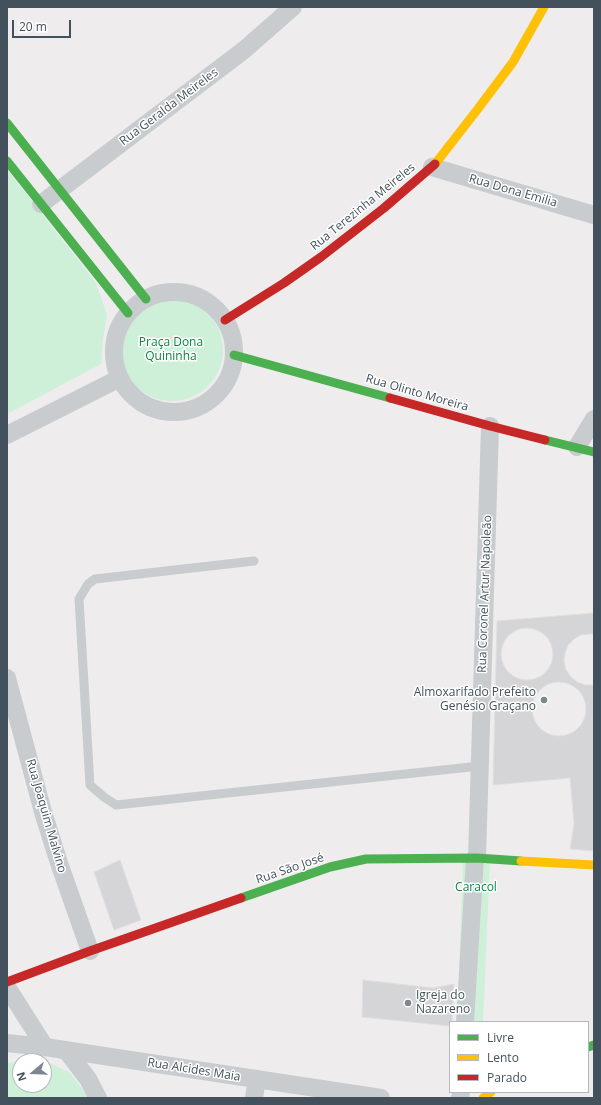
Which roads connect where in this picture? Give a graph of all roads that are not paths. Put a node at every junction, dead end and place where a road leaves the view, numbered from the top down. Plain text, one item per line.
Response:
1 (293, 7) edge
2 (544, 7) edge
3 (7, 123) edge
4 (7, 161) edge
5 (432, 167) junction
6 (59, 190) junction
7 (41, 204) junction
8 (594, 215) edge
9 (146, 298) junction
10 (128, 314) junction
11 (225, 320) junction
12 (234, 355) junction
13 (120, 378) junction
14 (594, 418) edge
15 (490, 426) junction
16 (7, 435) edge
17 (586, 450) edge
18 (254, 561) dead end
19 (7, 678) edge
20 (480, 766) junction
21 (476, 858) junction
22 (594, 866) edge
23 (90, 951) junction
24 (7, 982) edge
25 (7, 987) edge
26 (465, 1021) edge
27 (7, 1043) edge
28 (45, 1047) junction
29 (66, 1050) junction
30 (257, 1079) junction
31 (98, 1098) edge
32 (254, 1098) edge
33 (381, 1098) edge

1 - 6 street, Rua Geralda Meireles
2 - 5 street, Rua Terezinha Meireles
3 - 6 street
4 - 7 street
5 - 8 street, Rua Dona Emilia
5 - 11 street, Rua Terezinha Meireles
6 - 7 street, Rua Geralda Meireles
6 - 9 street
7 - 10 street
9 - 10 street
9 - 11 street
10 - 13 street
11 - 12 street
12 - 13 street
12 - 15 street, Rua Olinto Moreira
13 - 16 street
14 - 17 street
15 - 17 street, Rua Olinto Moreira
15 - 20 street, Rua Coronel Artur Napoleão
18 - 20 lane
19 - 23 street, Rua Joaquim Malvino
20 - 21 street, Rua Coronel Artur Napoleão
21 - 22 street, Rua São José
21 - 23 street, Rua São José
21 - 26 street, Rua Coronel Artur Napoleão
23 - 24 street, Rua São José
25 - 28 street
27 - 28 street, Rua Alcides Maia
28 - 29 street, Rua Alcides Maia
29 - 30 street, Rua Alcides Maia
29 - 31 street
30 - 32 street
30 - 33 street, Rua Alcides Maia

